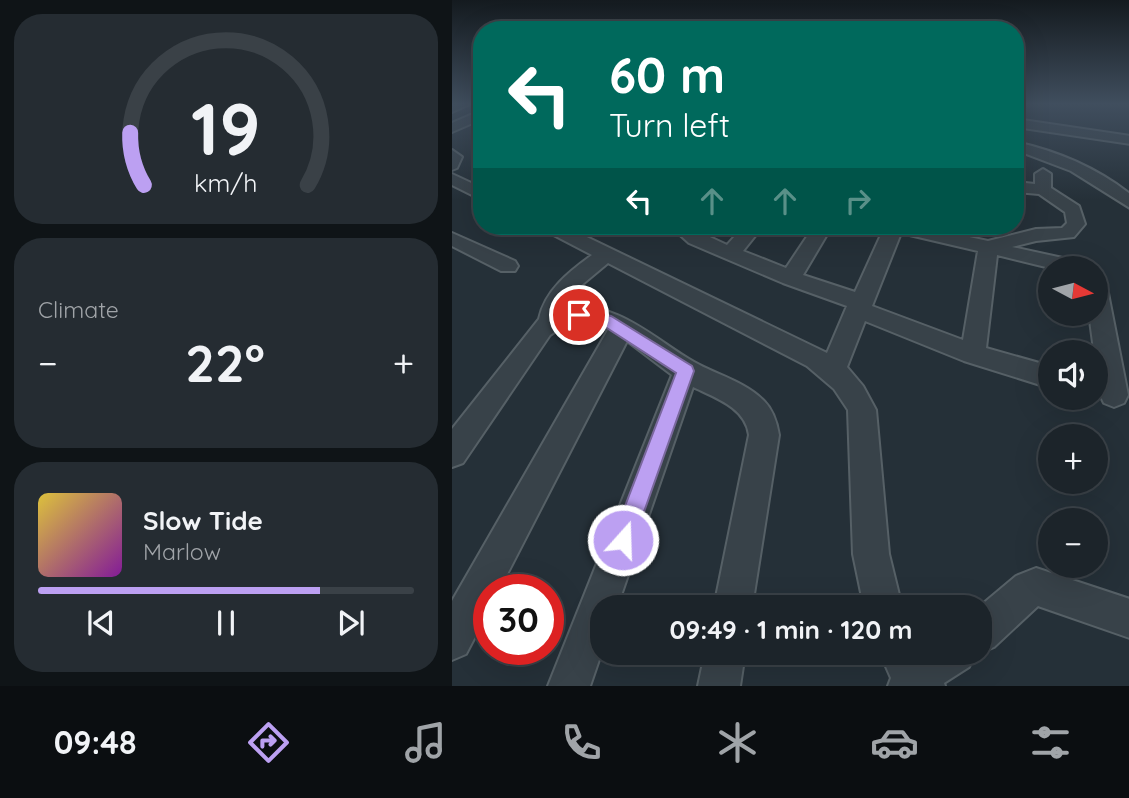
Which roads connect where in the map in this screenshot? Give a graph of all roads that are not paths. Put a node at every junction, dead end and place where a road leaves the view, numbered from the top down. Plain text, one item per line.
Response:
1 (1101, 136) edge
2 (1129, 140) edge
3 (1024, 148) edge
4 (1043, 152) junction
5 (453, 173) edge
6 (473, 188) edge
7 (1024, 188) edge
8 (1043, 190) junction
9 (1129, 204) edge
10 (591, 235) edge
11 (690, 235) edge
12 (746, 235) edge
13 (817, 235) edge
14 (890, 235) edge
15 (934, 235) edge
16 (456, 247) edge
17 (988, 247) junction
18 (608, 253) junction
19 (730, 254) junction
20 (1038, 259) edge
21 (508, 266) dead end
22 (790, 278) junction
23 (859, 306) junction
24 (549, 323) junction
25 (1102, 326) edge
26 (621, 328) junction
27 (973, 354) junction
28 (833, 369) junction
29 (686, 371) junction
30 (1038, 373) edge
31 (1113, 394) edge
32 (464, 420) edge
33 (452, 453) edge
34 (735, 595) edge
35 (880, 595) edge
36 (1129, 618) edge
37 (992, 623) edge
38 (452, 640) edge
39 (723, 665) edge
40 (932, 665) edge
41 (912, 675) edge
42 (569, 686) edge
43 (719, 686) edge

1 - 2 street
3 - 4 street
4 - 8 street
4 - 9 street
5 - 6 street
7 - 8 street
8 - 17 street
10 - 18 street
11 - 19 street
12 - 19 street
13 - 22 street
14 - 23 street
15 - 17 street
16 - 21 street
17 - 20 street
17 - 27 street
18 - 24 street
18 - 28 street
19 - 22 street
22 - 23 street
23 - 27 street
23 - 28 street
24 - 26 street
24 - 32 street
25 - 31 street
26 - 29 street
26 - 38 street
27 - 30 street
28 - 35 street
29 - 34 street
29 - 42 street
32 - 33 street
36 - 37 street
39 - 43 street
40 - 41 street

